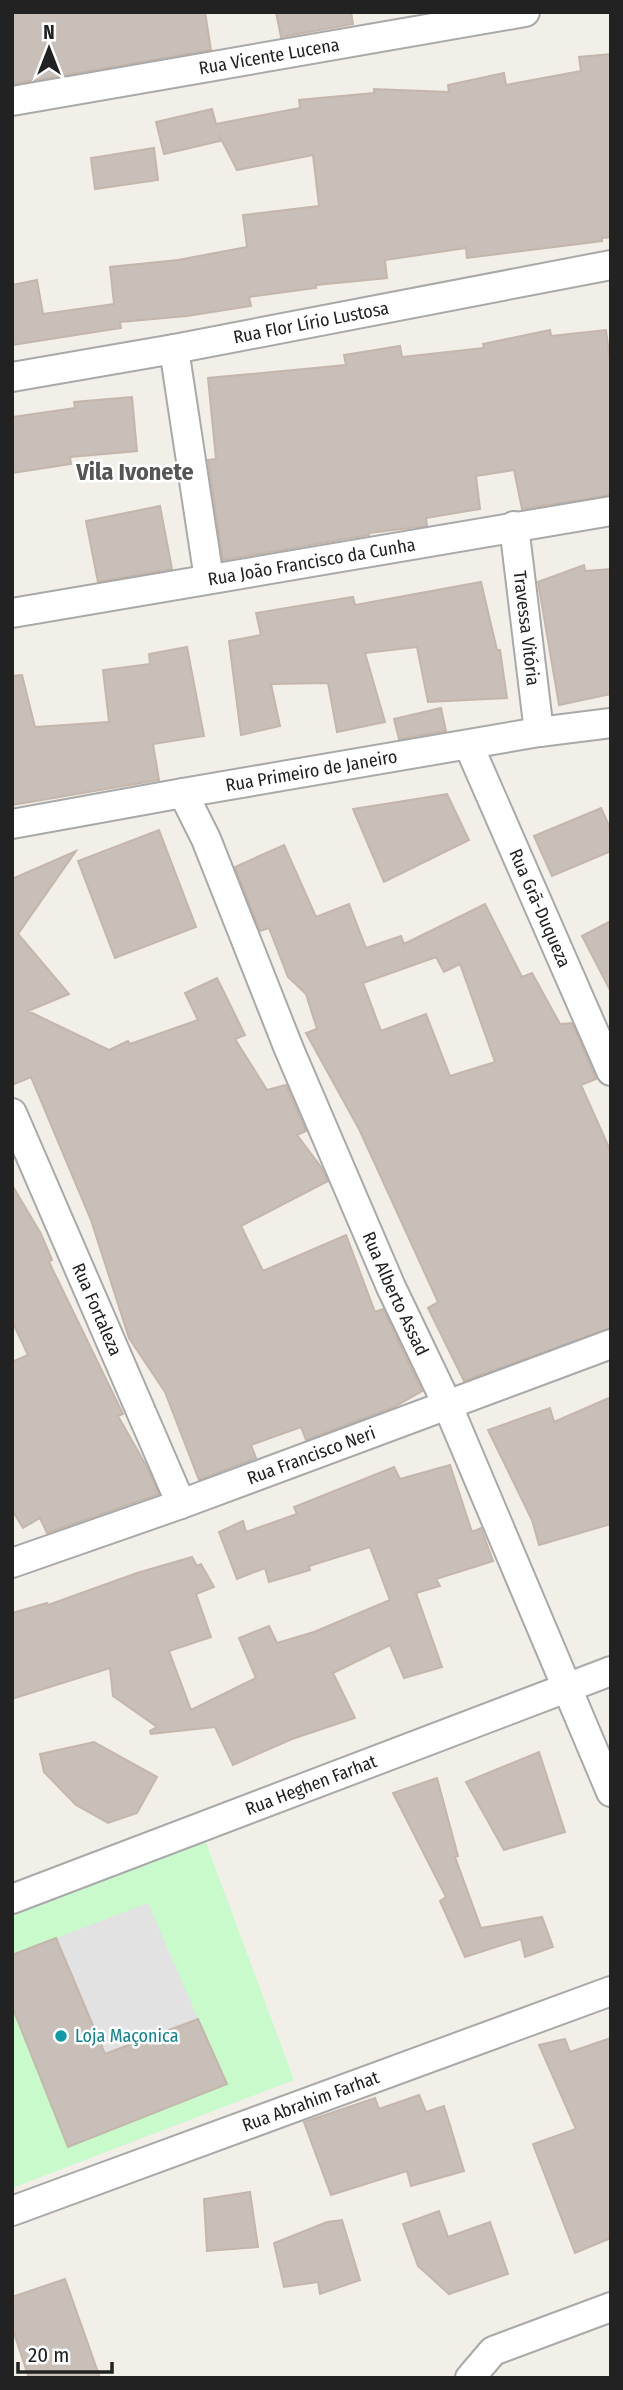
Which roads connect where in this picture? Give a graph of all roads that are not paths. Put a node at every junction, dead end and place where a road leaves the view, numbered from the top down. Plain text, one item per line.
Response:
1 (525, 12) edge
2 (12, 101) edge
3 (611, 265) edge
4 (174, 349) junction
5 (12, 377) edge
6 (611, 510) edge
7 (514, 526) junction
8 (209, 579) junction
9 (12, 613) edge
10 (611, 723) edge
11 (539, 733) junction
12 (469, 746) junction
13 (183, 793) junction
14 (12, 824) edge
15 (611, 1071) edge
16 (12, 1113) edge
17 (611, 1344) edge
18 (447, 1404) junction
19 (181, 1504) junction
20 (12, 1563) edge
21 (611, 1671) edge
22 (565, 1688) junction
23 (611, 1792) edge
24 (12, 1899) edge
25 (611, 1991) edge
26 (12, 2211) edge
27 (611, 2307) edge
28 (470, 2378) edge

1 - 2 street, Rua Vicente Lucena
3 - 4 street, Rua Flor Lírio Lustosa
4 - 5 street, Rua Flor Lírio Lustosa
4 - 8 street
6 - 7 street, Rua João Francisco da Cunha
7 - 8 street, Rua João Francisco da Cunha
7 - 11 street, Travessa Vitória
8 - 9 street, Rua João Francisco da Cunha
10 - 11 street, Rua Primeiro de Janeiro
11 - 12 street, Rua Primeiro de Janeiro
12 - 13 street, Rua Primeiro de Janeiro
12 - 15 street, Rua Grã-Duqueza
13 - 14 street, Rua Primeiro de Janeiro
13 - 18 street, Rua Alberto Assad
16 - 19 street, Rua Fortaleza
17 - 18 street, Rua Francisco Neri
18 - 19 street, Rua Francisco Neri
18 - 22 street, Rua Alberto Assad
19 - 20 street, Rua Francisco Neri
21 - 22 street, Rua Heghen Farhat
22 - 23 street, Rua Alberto Assad
22 - 24 street, Rua Heghen Farhat
25 - 26 street, Rua Abrahim Farhat
27 - 28 street

